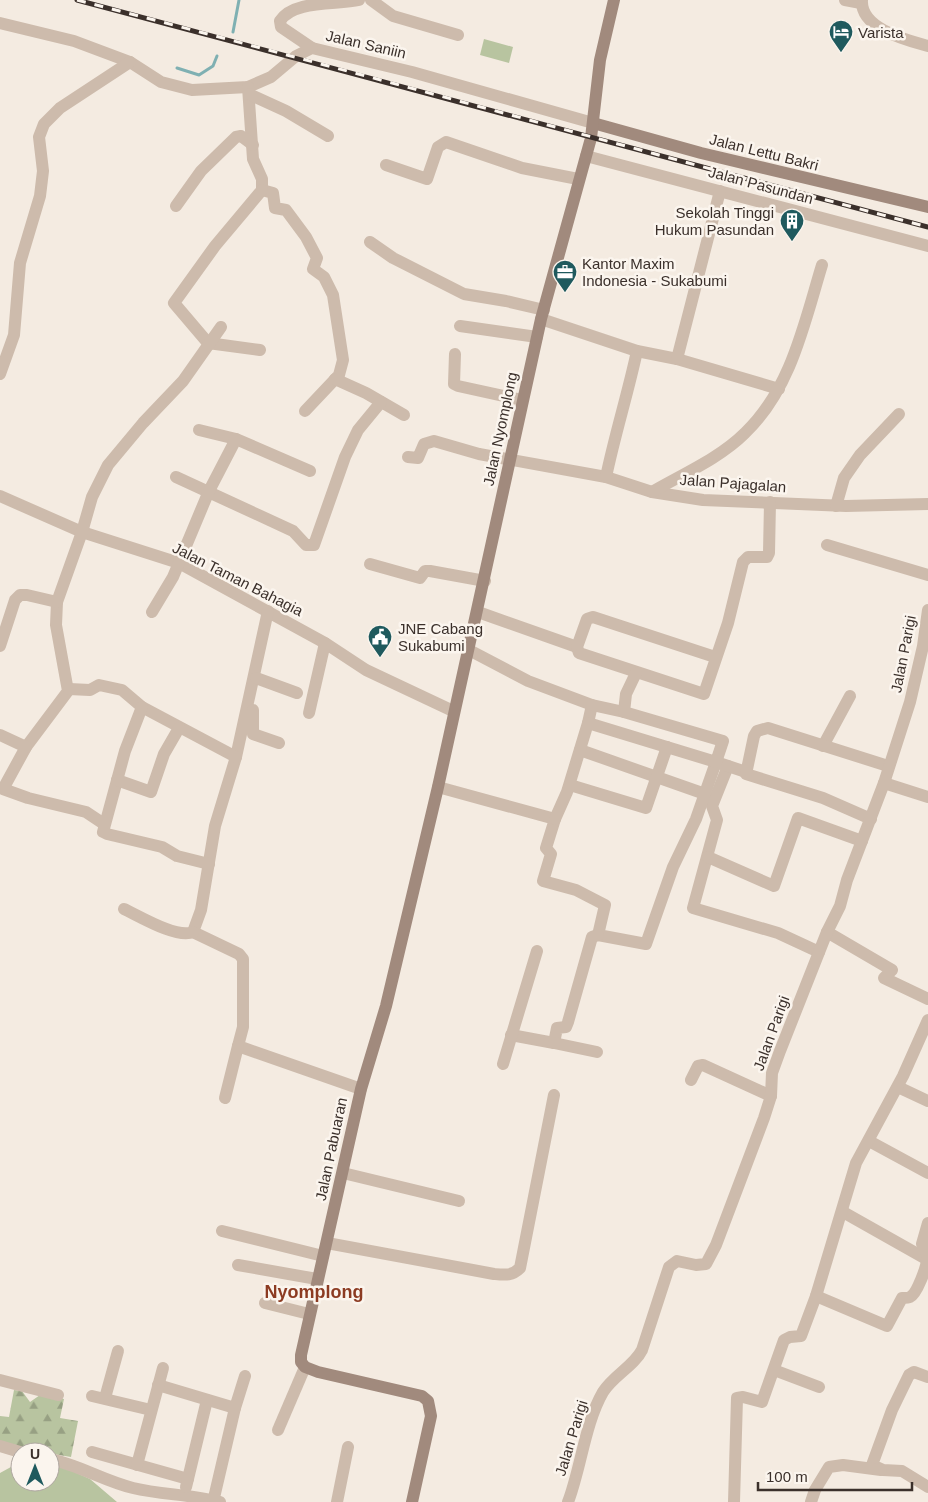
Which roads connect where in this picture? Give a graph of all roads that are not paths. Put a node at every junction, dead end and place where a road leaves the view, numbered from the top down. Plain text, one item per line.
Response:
1 (359, 0) edge
2 (371, 0) edge
3 (614, 0) edge
4 (845, 0) edge
5 (862, 2) edge
6 (0, 22) edge
7 (458, 35) dead end
8 (928, 46) edge
9 (312, 48) junction
10 (130, 62) junction
11 (249, 90) junction
12 (593, 123) junction
13 (328, 136) dead end
14 (253, 145) junction
15 (586, 156) junction
16 (386, 165) dead end
17 (578, 179) junction
18 (262, 190) junction
19 (720, 191) junction
20 (176, 206) dead end
21 (928, 207) edge
22 (370, 242) dead end
23 (928, 246) edge
24 (822, 265) dead end
25 (543, 314) junction
26 (460, 326) dead end
27 (221, 327) dead end
28 (537, 337) junction
29 (208, 343) junction
30 (260, 350) dead end
31 (637, 351) junction
32 (455, 354) dead end
33 (678, 359) junction
34 (0, 374) edge
35 (334, 379) junction
36 (779, 389) junction
37 (522, 400) junction
38 (381, 402) junction
39 (305, 411) dead end
40 (899, 414) dead end
41 (404, 415) dead end
42 (199, 430) dead end
43 (236, 439) junction
44 (408, 457) dead end
45 (510, 460) junction
46 (310, 471) dead end
47 (176, 477) dead end
48 (606, 477) junction
49 (209, 490) junction
50 (652, 492) junction
51 (0, 496) edge
52 (770, 502) junction
53 (928, 504) edge
54 (836, 506) junction
55 (82, 532) junction
56 (827, 545) dead end
57 (179, 563) junction
58 (370, 564) dead end
59 (928, 575) edge
60 (485, 581) junction
61 (57, 602) junction
62 (928, 610) edge
63 (152, 612) dead end
64 (478, 612) junction
65 (270, 613) junction
66 (325, 643) junction
67 (0, 646) edge
68 (577, 648) junction
69 (469, 650) junction
70 (715, 657) junction
71 (636, 672) junction
72 (256, 678) junction
73 (69, 689) junction
74 (297, 693) dead end
75 (850, 696) dead end
76 (592, 706) junction
77 (142, 707) junction
78 (453, 711) junction
79 (624, 712) junction
80 (309, 713) dead end
81 (588, 723) junction
82 (179, 728) junction
83 (0, 735) edge
84 (279, 743) dead end
85 (823, 746) junction
86 (26, 747) junction
87 (667, 747) junction
88 (580, 750) junction
89 (236, 757) junction
90 (716, 762) junction
91 (728, 766) junction
92 (888, 766) junction
93 (746, 772) junction
94 (656, 776) junction
95 (117, 780) junction
96 (884, 783) junction
97 (570, 785) junction
98 (438, 786) junction
99 (706, 794) junction
100 (928, 797) edge
101 (555, 819) junction
102 (871, 819) junction
103 (104, 824) junction
104 (862, 841) junction
105 (708, 857) junction
106 (209, 864) junction
107 (124, 908) dead end
108 (193, 932) junction
109 (827, 932) junction
110 (598, 935) junction
111 (537, 952) dead end
112 (819, 952) junction
113 (928, 999) edge
114 (928, 1020) edge
115 (511, 1035) junction
116 (554, 1043) junction
117 (238, 1046) junction
118 (597, 1052) dead end
119 (503, 1064) dead end
120 (691, 1080) dead end
121 (898, 1087) junction
122 (361, 1089) junction
123 (554, 1095) dead end
124 (771, 1096) junction
125 (225, 1098) dead end
126 (928, 1101) edge
127 (869, 1141) junction
128 (343, 1173) junction
129 (928, 1173) edge
130 (459, 1201) dead end
131 (843, 1212) junction
132 (928, 1223) edge
133 (222, 1230) dead end
134 (327, 1243) junction
135 (323, 1256) junction
136 (928, 1260) edge
137 (238, 1265) dead end
138 (317, 1279) junction
139 (816, 1296) junction
140 (265, 1303) dead end
141 (309, 1314) junction
142 (118, 1351) dead end
143 (305, 1367) junction
144 (164, 1368) dead end
145 (774, 1370) junction
146 (245, 1376) dead end
147 (928, 1377) edge
148 (0, 1380) edge
149 (158, 1385) junction
150 (819, 1387) dead end
151 (58, 1395) dead end
152 (207, 1400) junction
153 (235, 1408) junction
154 (151, 1410) junction
155 (278, 1430) dead end
156 (348, 1447) dead end
157 (92, 1452) dead end
158 (60, 1462) edge
159 (136, 1465) junction
160 (884, 1470) junction
161 (188, 1479) junction
162 (928, 1487) edge
163 (183, 1495) junction
164 (215, 1501) edge
165 (337, 1502) edge
166 (412, 1502) edge
167 (568, 1502) edge
168 (734, 1502) edge
169 (811, 1502) edge

1 - 9 street
2 - 7 street
3 - 12 street
4 - 5 street
5 - 8 street
6 - 10 street, Jalan Saniin
9 - 11 street, Jalan Saniin
9 - 12 street, Jalan Saniin
10 - 11 street, Jalan Saniin
10 - 34 street
11 - 13 street
11 - 14 street
12 - 15 street
12 - 21 street, Jalan Lettu Bakri
14 - 18 street
14 - 20 street
15 - 17 street, Jalan Nyomplong
15 - 19 street, Jalan Pasundan
16 - 17 street
17 - 25 street, Jalan Nyomplong
18 - 29 street
18 - 35 street
19 - 23 street, Jalan Pasundan
19 - 33 street
22 - 25 street
24 - 36 street
25 - 28 street, Jalan Nyomplong
25 - 31 street
26 - 28 street
27 - 29 street
28 - 37 street, Jalan Nyomplong
29 - 30 street
29 - 55 street
31 - 33 street
31 - 48 street
32 - 37 street
33 - 36 street
35 - 38 street
35 - 39 street
36 - 50 street
37 - 45 street, Jalan Nyomplong
38 - 41 street
38 - 49 street
40 - 54 street
42 - 43 street
43 - 46 street
43 - 49 street
44 - 45 street, Jalan Pajagalan
45 - 48 street, Jalan Pajagalan
45 - 60 street, Jalan Nyomplong
47 - 49 street
48 - 50 street, Jalan Pajagalan
49 - 57 street
50 - 52 street, Jalan Pajagalan
51 - 55 street, Jalan Taman Bahagia
52 - 54 street, Jalan Pajagalan
52 - 70 street
53 - 54 street, Jalan Pajagalan
55 - 57 street, Jalan Taman Bahagia
55 - 61 street
56 - 59 street
57 - 63 street
57 - 65 street, Jalan Taman Bahagia
58 - 60 street
60 - 64 street, Jalan Nyomplong
61 - 67 street
61 - 73 street
62 - 92 street, Jalan Parigi
64 - 68 street
64 - 69 street, Jalan Nyomplong
65 - 66 street, Jalan Taman Bahagia
65 - 72 street
65 - 89 street
66 - 78 street, Jalan Taman Bahagia
66 - 80 street
68 - 70 street
68 - 71 street
69 - 76 street
69 - 78 street, Jalan Nyomplong
70 - 71 street
71 - 79 street
72 - 74 street
72 - 84 street
73 - 77 street
73 - 86 street
75 - 85 street
76 - 79 street
76 - 81 street
77 - 82 street
77 - 95 street
78 - 98 street, Jalan Pabuaran
79 - 90 street
81 - 87 street
81 - 88 street
82 - 89 street
82 - 95 street
83 - 86 street
85 - 92 street
85 - 93 street
86 - 103 street
87 - 90 street
87 - 94 street
88 - 94 street
88 - 97 street
89 - 106 street
90 - 91 street
90 - 99 street
91 - 93 street
91 - 105 street
92 - 96 street, Jalan Parigi
93 - 102 street
94 - 97 street
94 - 99 street
95 - 103 street
96 - 100 street
96 - 102 street, Jalan Parigi
97 - 101 street
98 - 101 street
98 - 122 street, Jalan Pabuaran
99 - 110 street
101 - 110 street
102 - 104 street, Jalan Parigi
103 - 106 street
104 - 105 street
104 - 109 street, Jalan Parigi
105 - 112 street
106 - 108 street
107 - 108 street
108 - 117 street
109 - 112 street, Jalan Parigi
109 - 113 street
110 - 116 street
111 - 115 street
112 - 124 street, Jalan Parigi
114 - 121 street
115 - 116 street
115 - 119 street
116 - 118 street
117 - 122 street
117 - 125 street
120 - 124 street
121 - 126 street
121 - 127 street
122 - 128 street, Jalan Pabuaran
123 - 134 street
124 - 167 street, Jalan Parigi
127 - 129 street
127 - 131 street
128 - 130 street
128 - 134 street, Jalan Pabuaran
131 - 136 street
131 - 139 street
132 - 136 street
133 - 135 street
134 - 135 street, Jalan Pabuaran
135 - 138 street, Jalan Pabuaran
136 - 139 street
137 - 138 street
138 - 141 street, Jalan Pabuaran
139 - 145 street
140 - 141 street
141 - 143 street, Jalan Pabuaran
142 - 154 street
143 - 155 street
143 - 166 street
144 - 149 street
145 - 150 street
145 - 168 street
146 - 153 street
147 - 160 street
148 - 151 street
149 - 152 street
149 - 154 street
152 - 153 street
152 - 161 street
153 - 164 street
154 - 159 street
156 - 165 street
157 - 159 street
158 - 163 street
159 - 161 street
160 - 162 street
160 - 169 street
161 - 163 street
163 - 164 street

